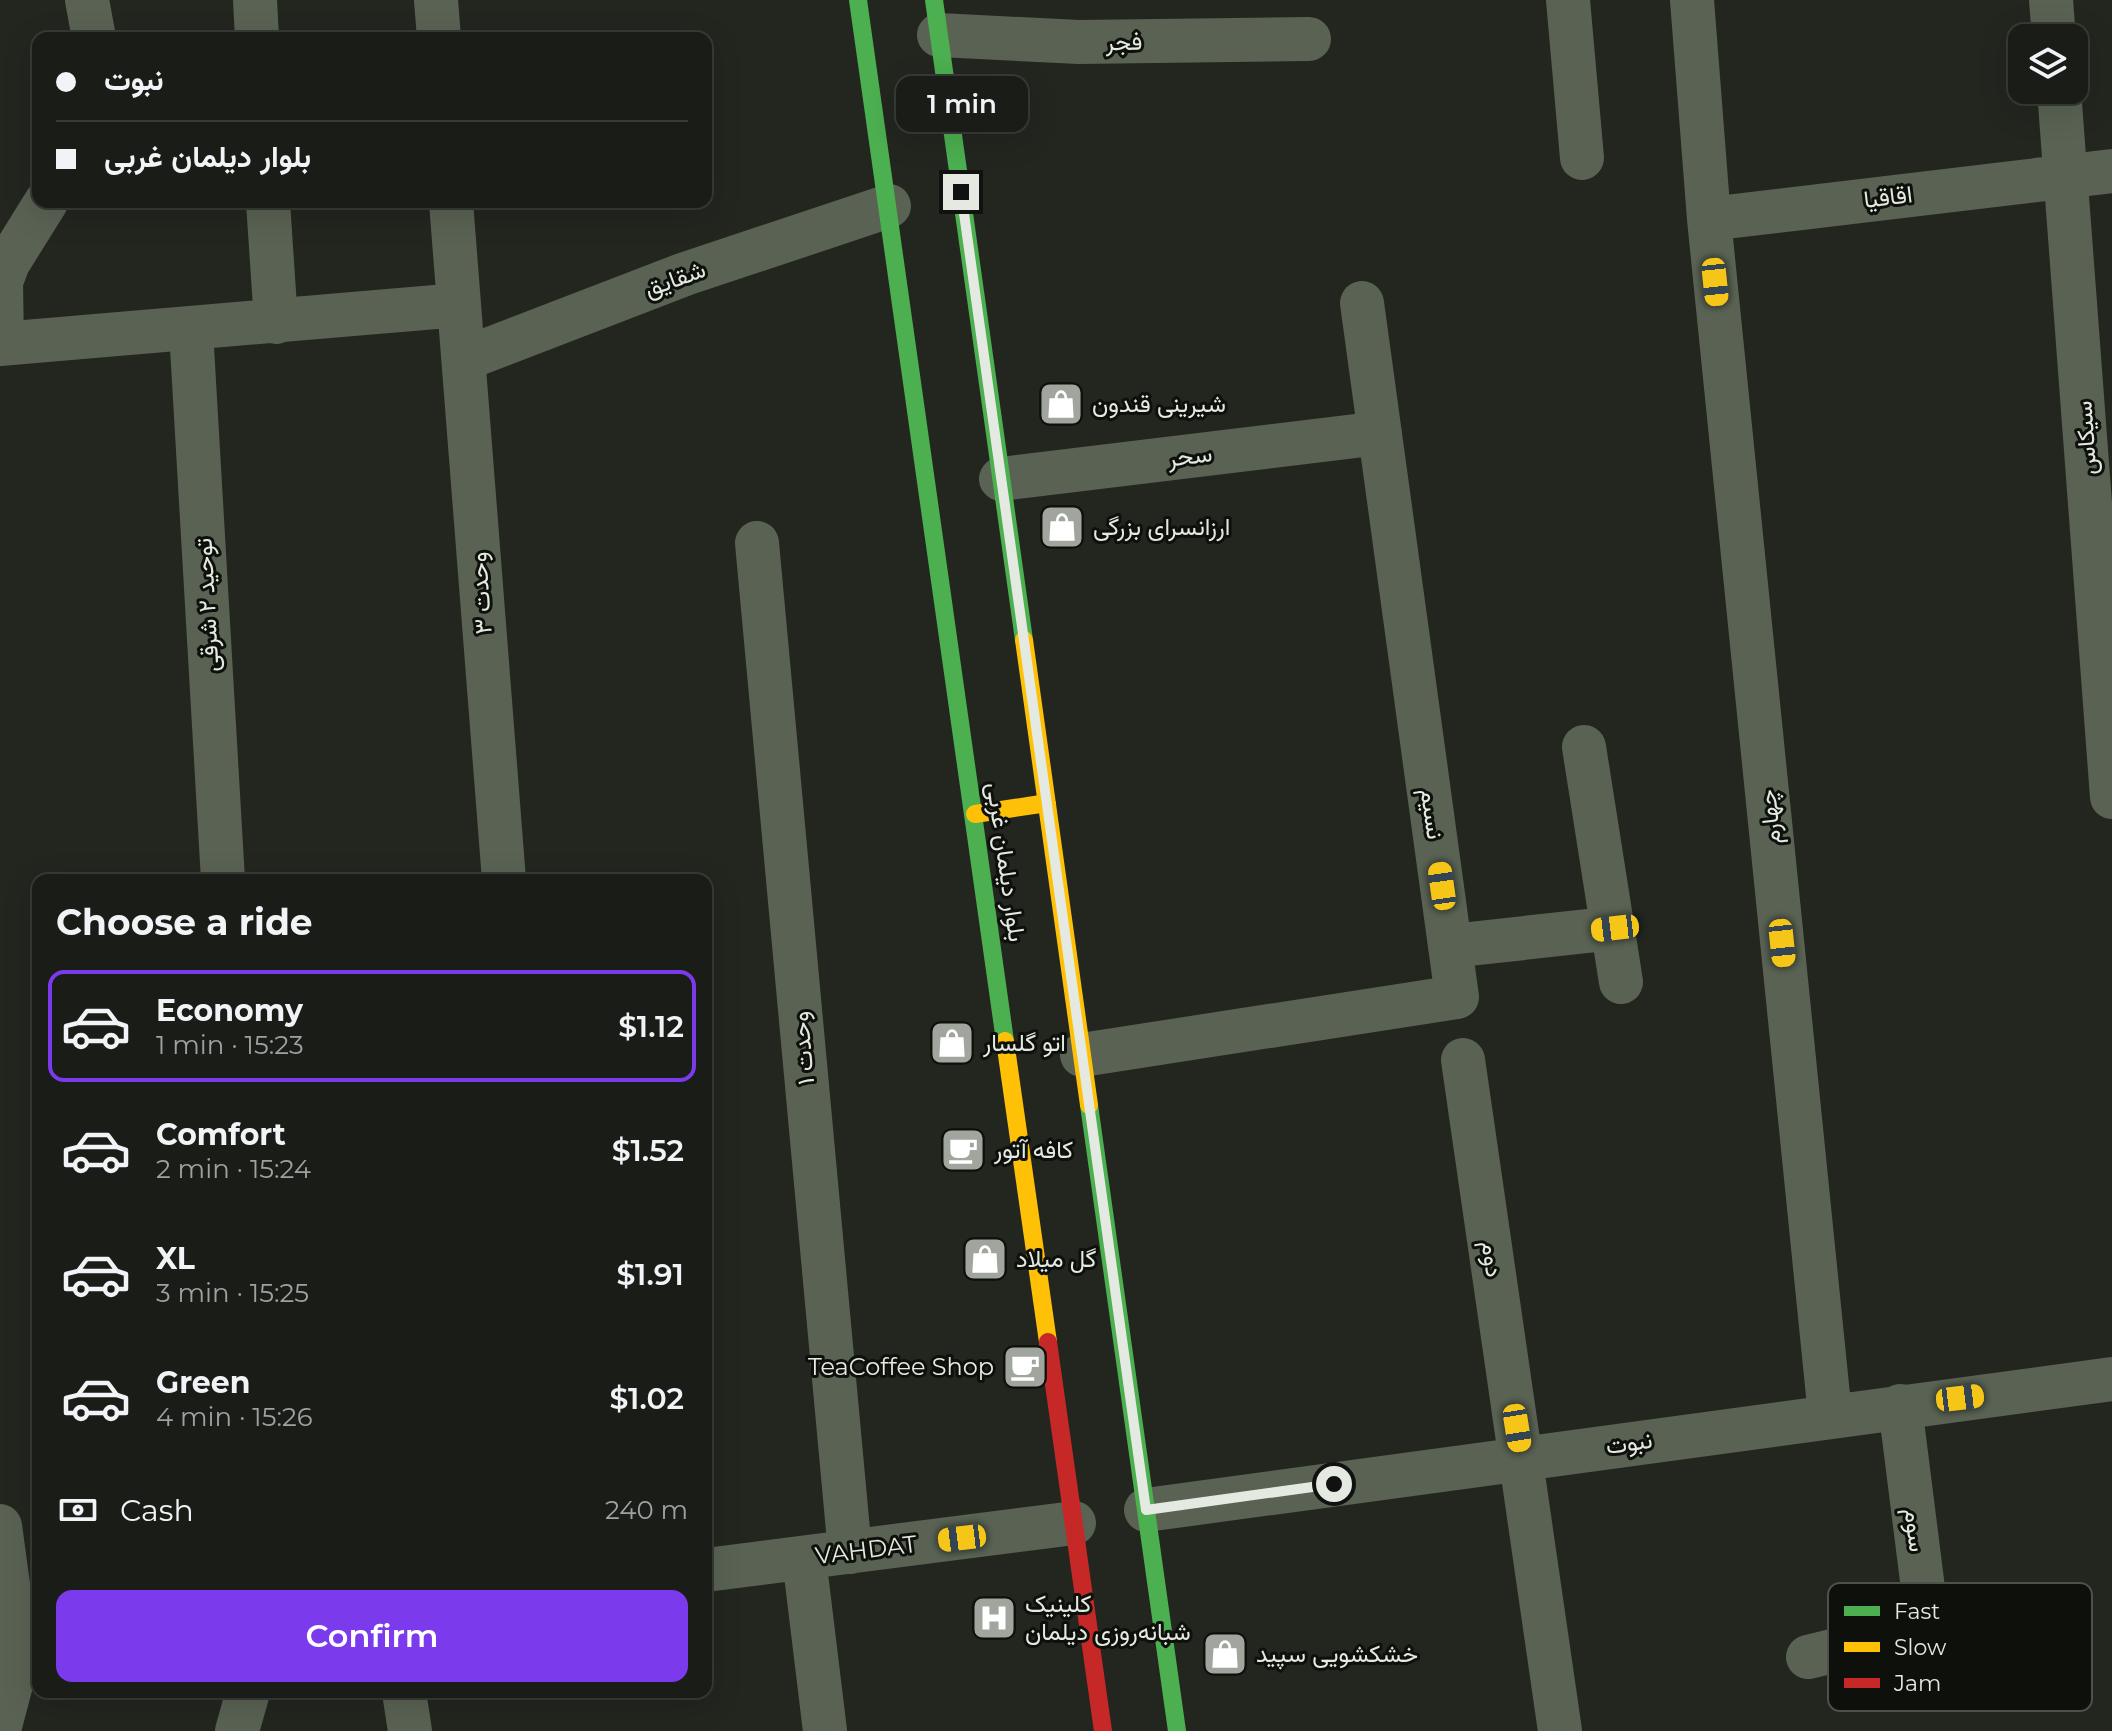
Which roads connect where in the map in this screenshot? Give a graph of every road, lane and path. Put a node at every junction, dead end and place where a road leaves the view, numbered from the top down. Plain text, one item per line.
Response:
1 (87, 0) edge
2 (255, 0) edge
3 (436, 0) edge
4 (858, 0) edge
5 (1568, 0) edge
6 (1692, 0) edge
7 (2051, 0) edge
8 (936, 17) edge
9 (2053, 24) edge
10 (93, 32) edge
11 (257, 32) edge
12 (439, 32) edge
13 (1309, 39) dead end
14 (2060, 104) edge
15 (1582, 158) dead end
16 (2112, 171) edge
17 (2068, 175) junction
18 (889, 206) junction
19 (42, 208) edge
20 (268, 208) edge
21 (451, 208) edge
22 (1709, 219) junction
23 (1362, 303) dead end
24 (459, 305) junction
25 (276, 322) junction
26 (191, 330) junction
27 (1, 344) edge
28 (464, 359) junction
29 (1380, 433) junction
30 (1001, 479) junction
31 (757, 543) dead end
32 (1584, 747) dead end
33 (2112, 797) edge
34 (1047, 803) junction
35 (975, 814) junction
36 (223, 874) edge
37 (504, 874) edge
38 (1615, 928) junction
39 (1451, 946) junction
40 (1621, 982) dead end
41 (1082, 1055) junction
42 (1463, 1060) dead end
43 (2112, 1379) edge
44 (1900, 1406) junction
45 (1830, 1415) junction
46 (1521, 1458) junction
47 (1146, 1510) junction
48 (1074, 1523) junction
49 (0, 1526) edge
50 (850, 1552) junction
51 (804, 1558) junction
52 (712, 1569) edge
53 (1922, 1583) edge
54 (1828, 1652) edge
55 (1808, 1657) dead end
56 (19, 1658) edge
57 (246, 1698) edge
58 (405, 1698) edge
59 (0, 1726) edge
60 (237, 1731) edge
61 (410, 1731) edge
62 (825, 1731) edge
63 (1103, 1731) edge
64 (1177, 1731) edge
65 (1560, 1731) edge

1 - 10 street
2 - 11 street
3 - 12 street
4 - 18 main road, بلوار دیلمان غربی
5 - 15 street
6 - 22 street, چهارم
7 - 9 street
8 - 13 street, فجر
8 - 30 main road, بلوار دیلمان غربی
14 - 17 street, سیکاس
16 - 17 street, اقاقیا
17 - 22 street, اقاقیا
17 - 33 street, سیکاس
18 - 28 street, شقایق
18 - 35 main road, بلوار دیلمان غربی
19 - 27 street
20 - 25 street
21 - 24 street, وحدت ۳
22 - 45 street, چهارم
23 - 29 street, نسیم
24 - 25 street
24 - 28 street, وحدت ۳
25 - 26 street
26 - 27 street
26 - 36 street, توحید ۲ شرقی
28 - 37 street, وحدت ۳
29 - 30 street, سحر
29 - 39 street, نسیم
30 - 34 main road, بلوار دیلمان غربی
31 - 50 street, وحدت ۱
32 - 38 street
34 - 35 main road
34 - 41 main road, بلوار دیلمان غربی
35 - 48 main road, بلوار دیلمان غربی
38 - 39 street
38 - 40 street
39 - 41 street, نسیم
41 - 47 main road, بلوار دیلمان غربی
42 - 46 street, دوم
43 - 44 street, نبوت
44 - 45 street, نبوت
44 - 53 street, سوم
45 - 46 street, نبوت
46 - 47 street, نبوت
46 - 65 street, دوم
47 - 64 main road, بلوار دیلمان غربی
48 - 50 street, VAHDAT
48 - 63 main road, بلوار دیلمان غربی
49 - 56 street
50 - 51 street, VAHDAT
51 - 52 street, VAHDAT
51 - 62 street
54 - 55 street, سوم
56 - 59 street
57 - 60 street
58 - 61 street

